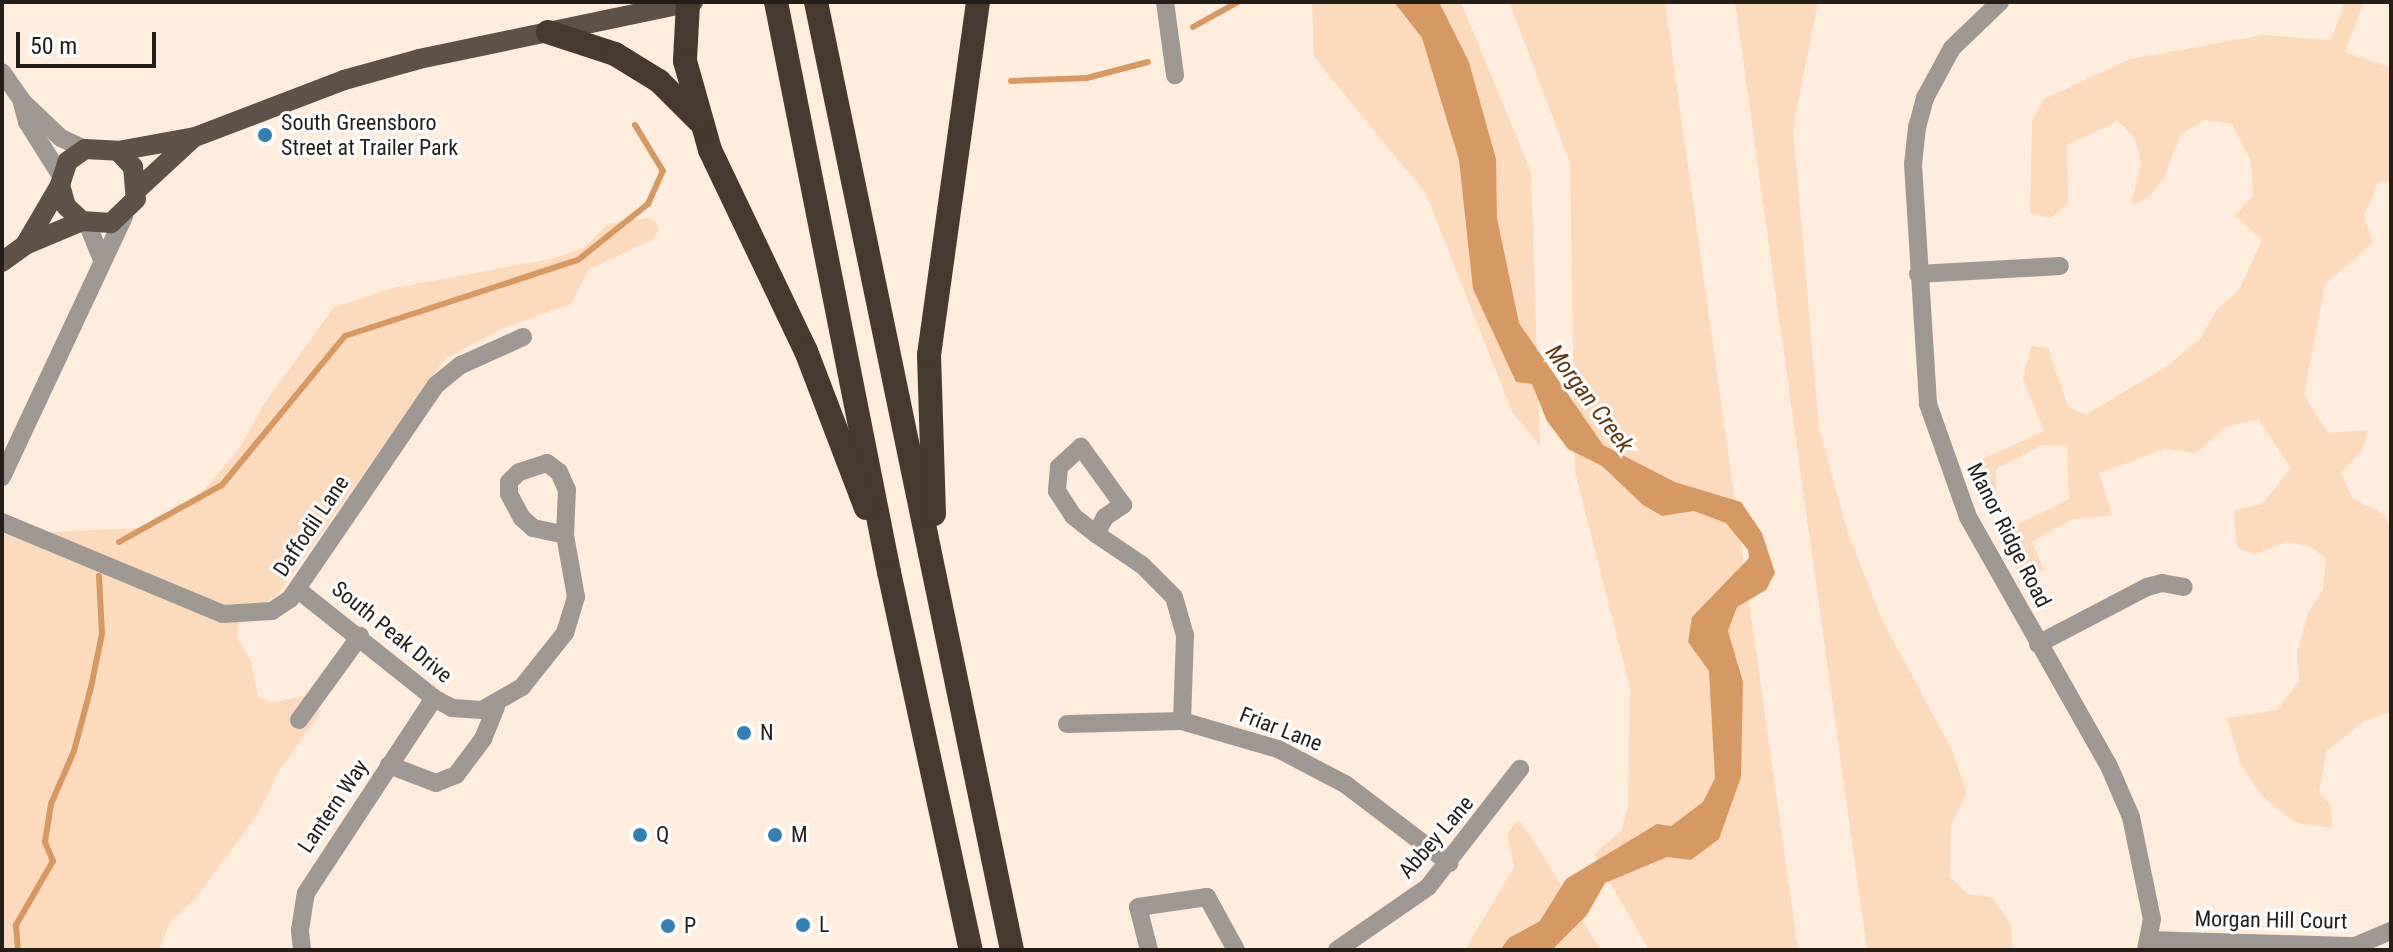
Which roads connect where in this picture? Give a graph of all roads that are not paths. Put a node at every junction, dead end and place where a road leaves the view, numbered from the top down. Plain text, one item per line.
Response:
1 (690, 2) edge
2 (776, 2) edge
3 (816, 2) edge
4 (978, 2) edge
5 (1165, 2) edge
6 (2000, 2) edge
7 (1979, 8) edge
8 (548, 32) junction
9 (2, 72) edge
10 (1175, 75) dead end
11 (22, 101) junction
12 (700, 123) junction
13 (195, 137) junction
14 (85, 149) junction
15 (118, 151) junction
16 (60, 180) junction
17 (138, 189) junction
18 (124, 216) junction
19 (84, 222) junction
20 (25, 245) junction
21 (101, 258) junction
22 (2, 262) edge
23 (2060, 266) dead end
24 (1918, 274) junction
25 (523, 337) dead end
26 (2, 477) edge
27 (2, 522) edge
28 (1096, 534) dead end
29 (565, 535) dead end
30 (889, 572) junction
31 (2184, 587) dead end
32 (297, 589) junction
33 (939, 596) junction
34 (360, 636) junction
35 (2038, 644) junction
36 (434, 698) junction
37 (496, 706) junction
38 (299, 720) dead end
39 (1182, 721) junction
40 (1067, 724) dead end
41 (389, 765) junction
42 (1520, 769) dead end
43 (1449, 863) junction
44 (957, 887) junction
45 (2391, 931) edge
46 (2147, 945) edge
47 (2355, 948) edge
48 (302, 950) edge
49 (971, 950) edge
50 (983, 950) edge
51 (1012, 950) edge
52 (1149, 950) edge
53 (1236, 950) edge
54 (1337, 950) edge

1 - 8 main road
1 - 12 highway
2 - 30 highway
3 - 33 highway
4 - 33 highway
5 - 10 street
6 - 7 street, Manor Ridge Road
7 - 24 street, Manor Ridge Road
8 - 12 highway
8 - 13 main road
9 - 11 street
11 - 14 street
11 - 16 street
12 - 30 highway
13 - 15 main road
13 - 17 main road
14 - 15 main road
14 - 16 main road
15 - 17 main road
16 - 19 main road
16 - 20 main road
17 - 18 main road
18 - 19 main road
18 - 21 street
19 - 20 main road
19 - 21 street
20 - 22 main road
21 - 26 street
23 - 24 street
24 - 35 street, Manor Ridge Road
25 - 32 street, Daffodil Lane
27 - 32 street, Daffodil Lane
28 - 39 street
29 - 37 street
30 - 44 highway
31 - 35 street
32 - 34 street, South Peak Drive
33 - 51 highway
34 - 36 street, South Peak Drive
34 - 38 street
35 - 46 street, Manor Ridge Road
36 - 37 street, South Peak Drive
36 - 41 street, Lantern Way
37 - 41 street
39 - 40 street, Friar Lane
39 - 43 street, Friar Lane
41 - 48 street, Lantern Way
42 - 43 street, Abbey Lane
43 - 54 street, Abbey Lane
44 - 49 highway
44 - 50 highway
45 - 47 street, Morgan Hill Court
46 - 47 street, Morgan Hill Court
52 - 53 street

